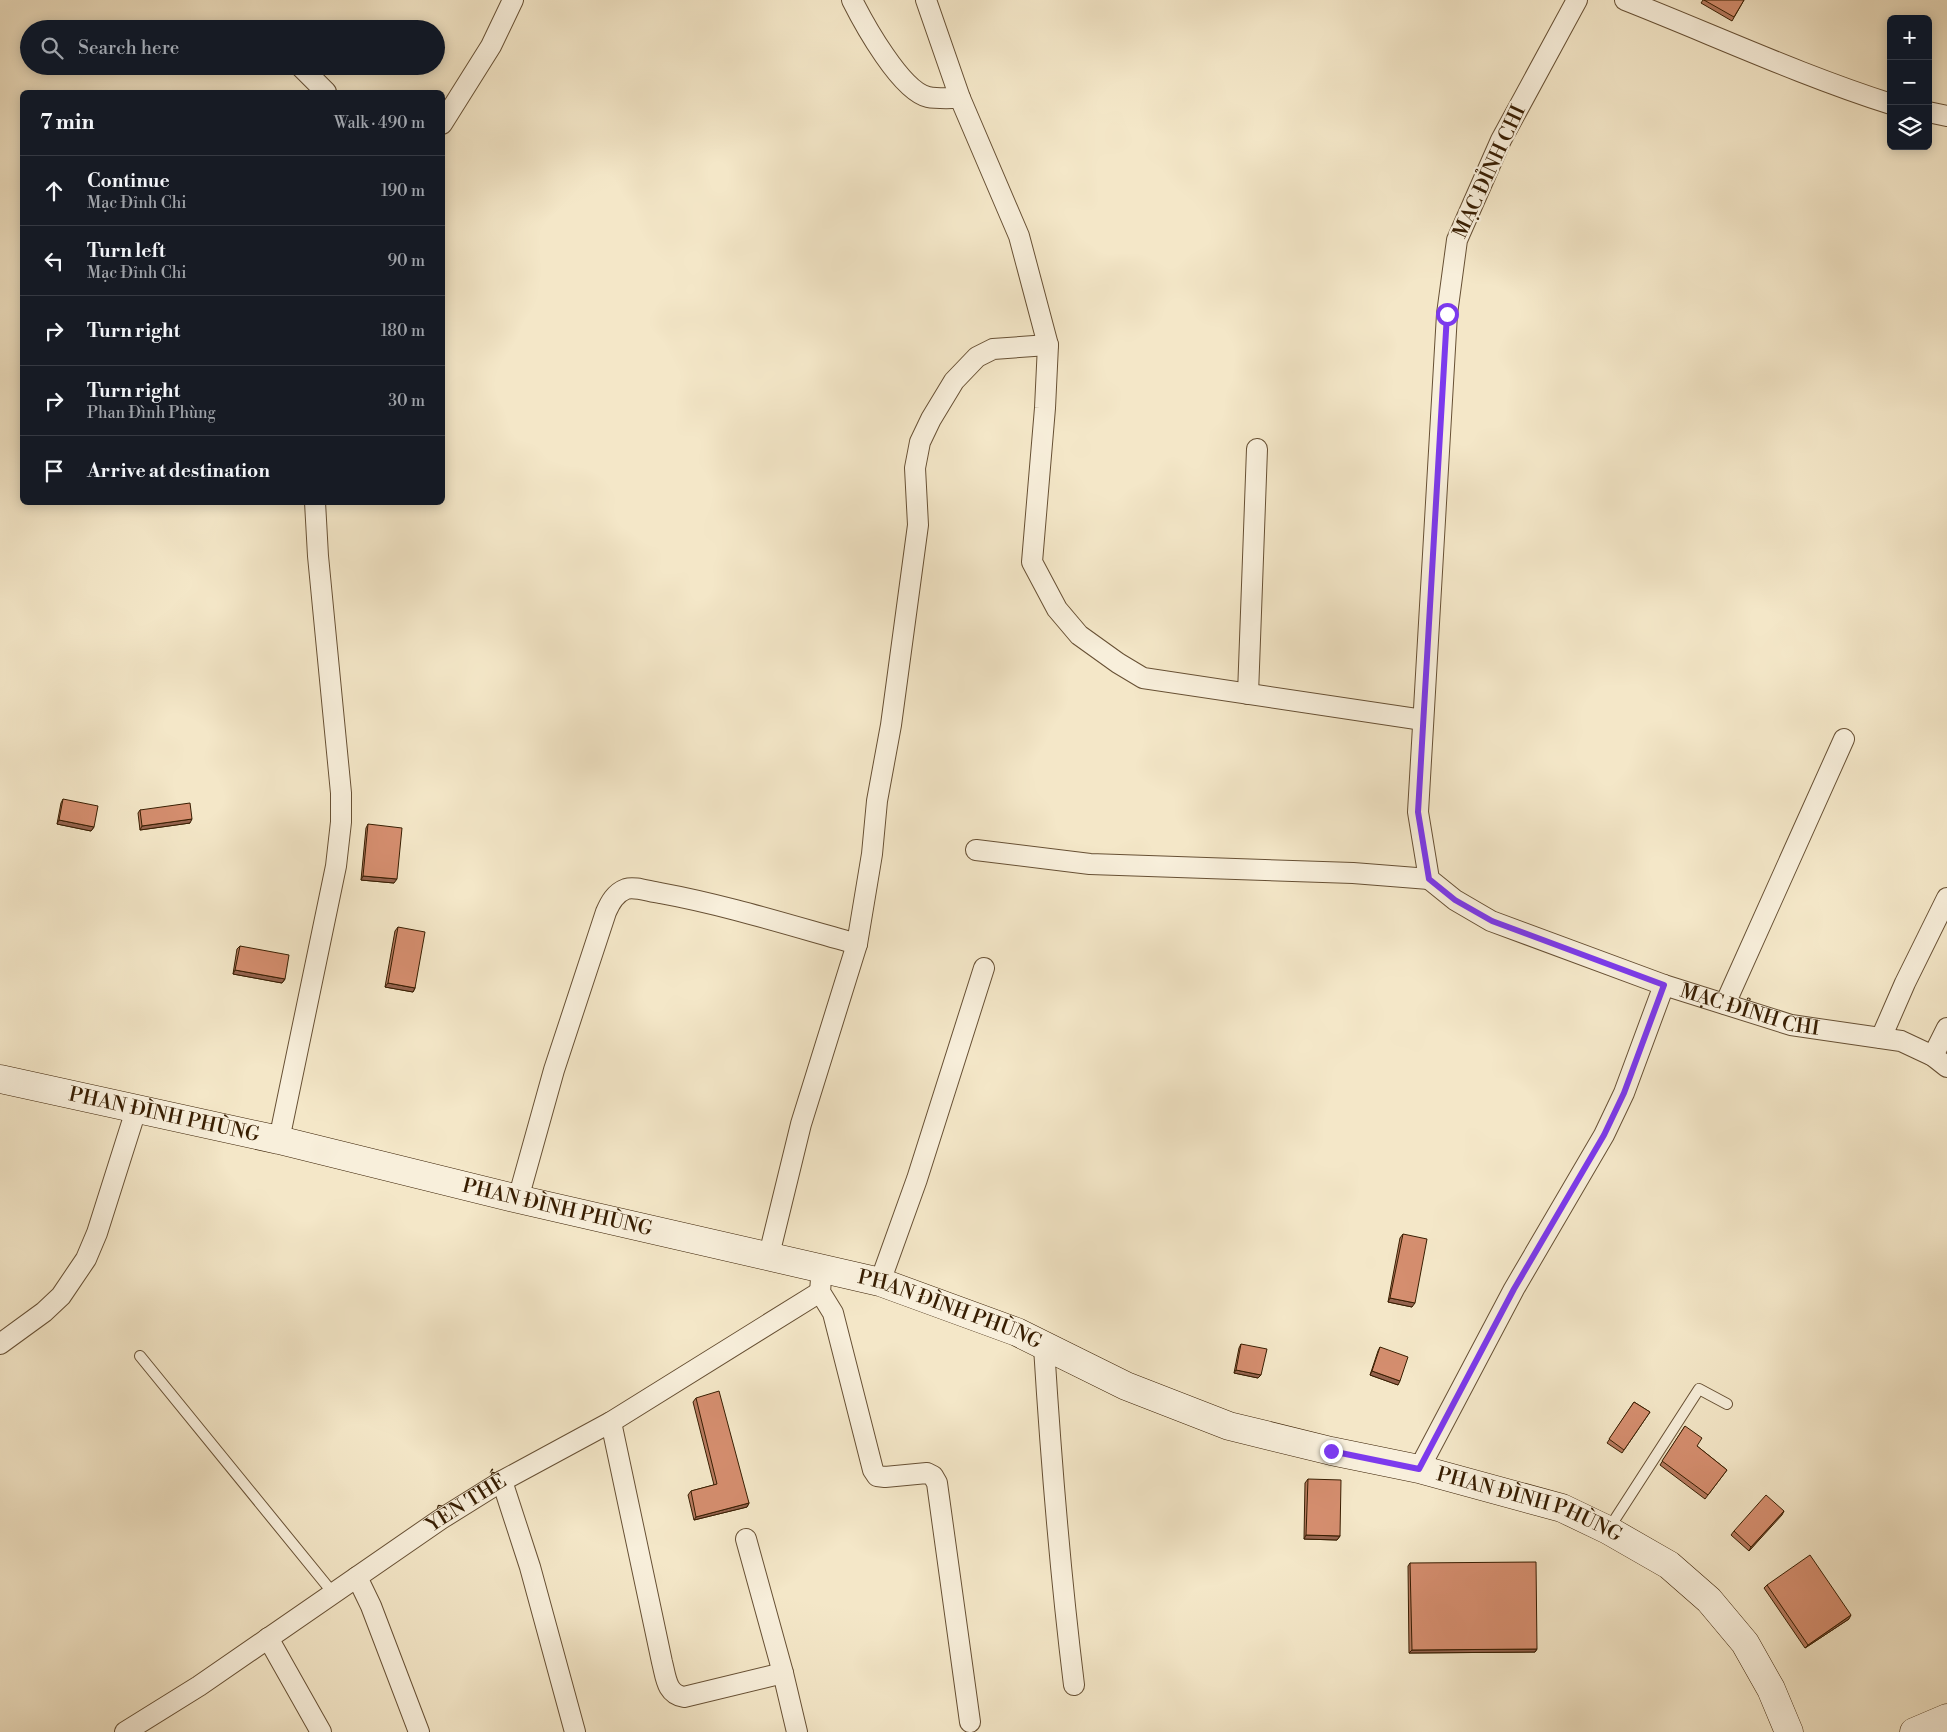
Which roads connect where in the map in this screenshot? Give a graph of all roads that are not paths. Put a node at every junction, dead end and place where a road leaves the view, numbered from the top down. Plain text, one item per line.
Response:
1 (513, 0) edge
2 (852, 0) edge
3 (926, 0) edge
4 (1577, 0) edge
5 (1625, 0) edge
6 (309, 75) edge
7 (324, 90) edge
8 (960, 98) junction
9 (1887, 103) edge
10 (1932, 113) edge
11 (1947, 116) edge
12 (445, 119) edge
13 (1048, 345) junction
14 (1258, 449) dead end
15 (315, 505) edge
16 (1248, 694) junction
17 (1423, 720) junction
18 (1844, 740) dead end
19 (976, 850) dead end
20 (1429, 879) junction
21 (1947, 898) edge
22 (857, 944) junction
23 (984, 968) dead end
24 (1664, 985) junction
25 (1725, 1004) junction
26 (1947, 1028) edge
27 (1881, 1038) junction
28 (1940, 1061) edge
29 (0, 1079) edge
30 (136, 1110) junction
31 (279, 1140) junction
32 (518, 1199) junction
33 (769, 1255) junction
34 (821, 1280) junction
35 (880, 1282) junction
36 (0, 1344) edge
37 (1044, 1347) junction
38 (140, 1356) dead end
39 (1727, 1404) dead end
40 (610, 1422) junction
41 (1419, 1469) junction
42 (502, 1480) junction
43 (1608, 1530) junction
44 (746, 1538) dead end
45 (357, 1577) junction
46 (333, 1593) junction
47 (268, 1638) junction
48 (783, 1673) junction
49 (1074, 1685) dead end
50 (1947, 1718) edge
51 (970, 1722) dead end
52 (125, 1732) edge
53 (321, 1732) edge
54 (420, 1732) edge
55 (575, 1732) edge
56 (797, 1732) edge
57 (1789, 1732) edge
58 (1914, 1732) edge

1 - 12 street
2 - 8 street
3 - 8 street
4 - 17 street, MẠC ĐỈNH CHI
5 - 9 street
6 - 7 street
8 - 13 street
10 - 11 street
13 - 16 street
13 - 22 street
14 - 16 street
15 - 31 street
16 - 17 street
17 - 20 street, MẠC ĐỈNH CHI
18 - 25 street
19 - 20 street
20 - 24 street, MẠC ĐỈNH CHI
21 - 27 street
22 - 32 street
22 - 33 street
23 - 35 street
24 - 25 street, MẠC ĐỈNH CHI
24 - 41 street
25 - 27 street, MẠC ĐỈNH CHI
26 - 28 street
27 - 28 street, MẠC ĐỈNH CHI
29 - 30 street, PHAN ĐÌNH PHÙNG
30 - 31 street, PHAN ĐÌNH PHÙNG
30 - 36 street
31 - 32 street, PHAN ĐÌNH PHÙNG
32 - 33 street, PHAN ĐÌNH PHÙNG
33 - 34 street, PHAN ĐÌNH PHÙNG
34 - 35 street, PHAN ĐÌNH PHÙNG
34 - 40 street, YÊN THẾ
34 - 51 street
35 - 37 street, PHAN ĐÌNH PHÙNG
37 - 41 street, PHAN ĐÌNH PHÙNG
37 - 49 street
38 - 46 lane
39 - 43 lane
40 - 42 street, YÊN THẾ
40 - 48 street
41 - 43 street, PHAN ĐÌNH PHÙNG
42 - 45 street, YÊN THẾ
42 - 55 street
43 - 57 street, PHAN ĐÌNH PHÙNG
44 - 48 street
45 - 46 street, YÊN THẾ
45 - 54 street
46 - 47 street, YÊN THẾ
47 - 52 street, YÊN THẾ
47 - 53 street
48 - 56 street
50 - 58 street

